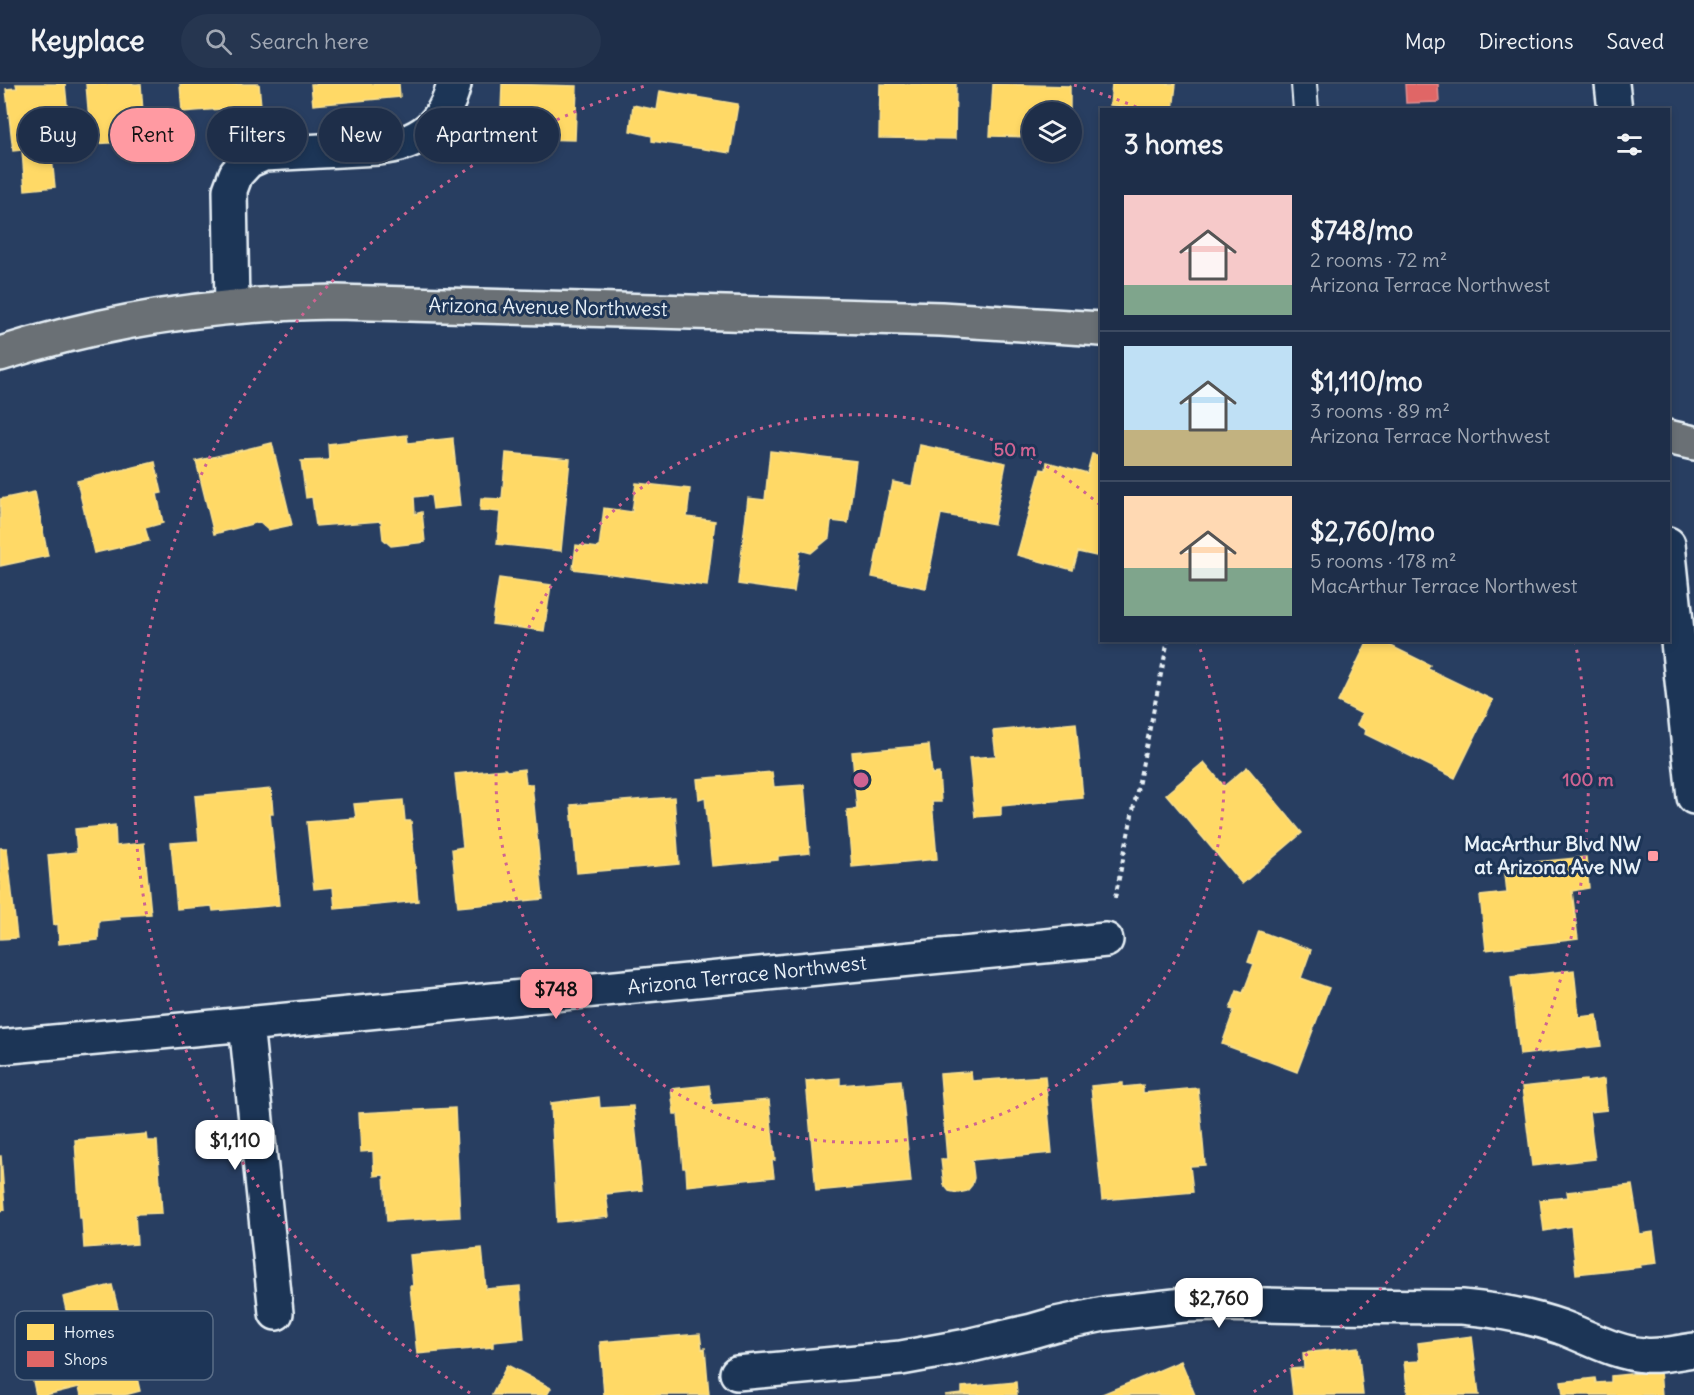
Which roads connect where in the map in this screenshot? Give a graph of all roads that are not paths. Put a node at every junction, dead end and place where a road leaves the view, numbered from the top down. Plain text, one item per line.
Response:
1 (454, 84) edge
2 (1304, 84) edge
3 (1612, 84) edge
4 (1306, 108) edge
5 (1615, 108) edge
6 (232, 307) junction
7 (1100, 329) edge
8 (0, 354) edge
9 (1670, 437) edge
10 (1694, 443) edge
11 (1670, 563) edge
12 (1694, 797) edge
13 (1106, 940) road end
14 (246, 1024) junction
15 (0, 1047) edge
16 (276, 1312) dead end
17 (1694, 1350) edge
18 (736, 1373) dead end

1 - 6 street
2 - 4 lane
3 - 5 street
6 - 7 main road, Arizona Avenue Northwest
6 - 8 main road, Arizona Avenue Northwest
9 - 10 main road
11 - 12 street
13 - 14 street, Arizona Terrace Northwest
14 - 15 street, Arizona Terrace Northwest
14 - 16 street
17 - 18 street

